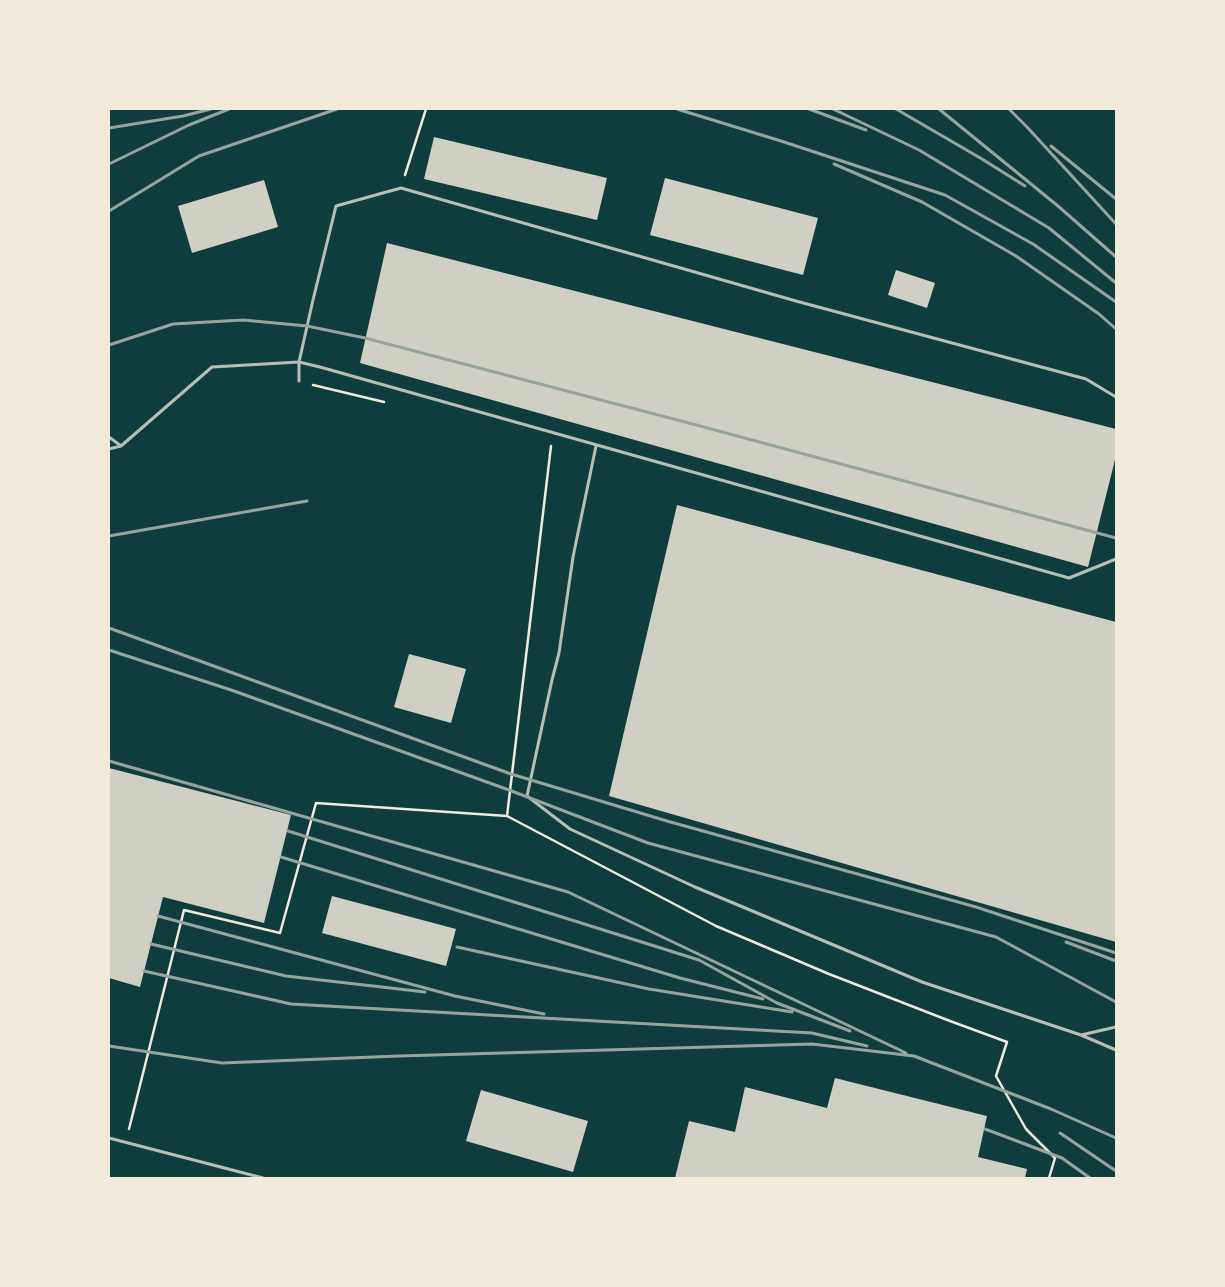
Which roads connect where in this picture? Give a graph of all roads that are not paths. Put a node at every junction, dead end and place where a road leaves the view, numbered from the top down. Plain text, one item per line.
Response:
1 (299, 362) junction
2 (299, 381) road end
3 (1116, 397) edge
4 (109, 436) edge
5 (121, 446) junction
6 (596, 446) junction
7 (109, 449) edge
8 (1116, 559) edge
9 (1116, 1027) edge
10 (1081, 1034) junction
11 (1116, 1050) edge
12 (109, 1138) edge
13 (263, 1178) edge

1 - 2 lane
1 - 3 lane
1 - 5 lane
1 - 6 lane
4 - 5 lane
5 - 7 lane
6 - 8 lane
6 - 10 lane
9 - 10 lane
10 - 11 lane
12 - 13 lane

